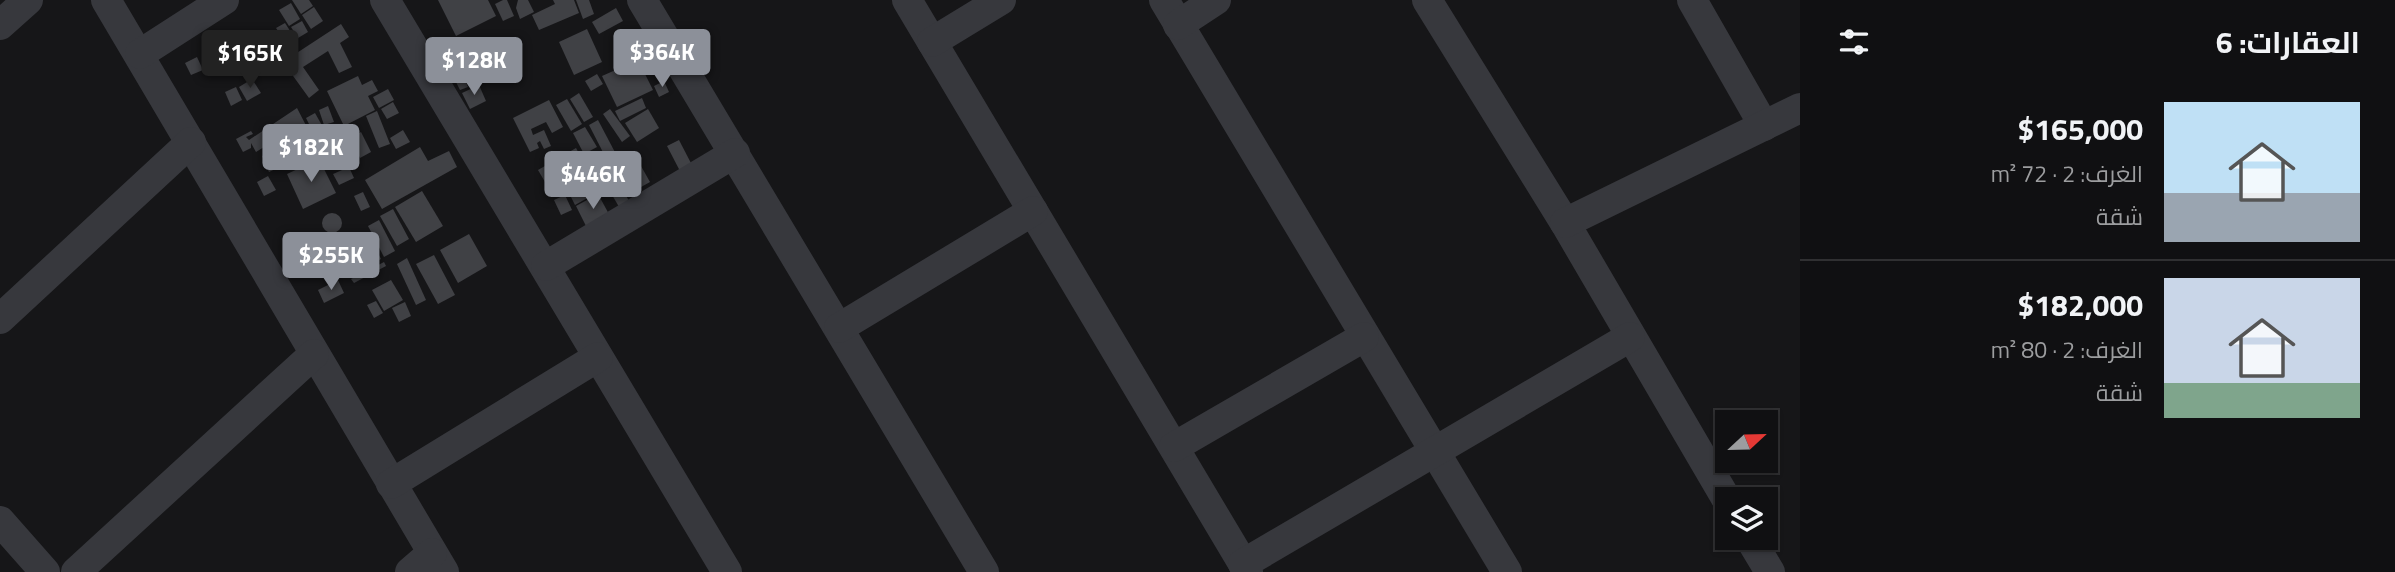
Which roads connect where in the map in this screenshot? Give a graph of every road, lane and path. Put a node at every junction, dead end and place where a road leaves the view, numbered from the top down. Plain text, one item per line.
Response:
1 (28, 0) edge
2 (106, 0) edge
3 (224, 0) edge
4 (385, 0) edge
5 (642, 0) edge
6 (907, 0) edge
7 (1001, 0) edge
8 (1216, 0) edge
9 (1427, 0) edge
10 (1692, 0) edge
11 (1171, 12) edge
12 (0, 25) edge
13 (932, 41) junction
14 (140, 54) junction
15 (1800, 108) edge
16 (1764, 126) junction
17 (191, 142) junction
18 (734, 153) junction
19 (1033, 211) junction
20 (1565, 223) junction
21 (546, 265) junction
22 (0, 319) edge
23 (839, 328) junction
24 (1364, 337) junction
25 (1630, 337) junction
26 (314, 354) junction
27 (598, 357) junction
28 (1174, 447) junction
29 (1434, 453) junction
30 (391, 484) junction
31 (1719, 487) edge
32 (0, 521) edge
33 (1757, 550) edge
34 (429, 566) edge
35 (1245, 568) edge
36 (977, 570) edge
37 (45, 572) edge
38 (76, 572) edge
39 (727, 572) edge
40 (1507, 572) edge
41 (1770, 572) edge

1 - 12 street
2 - 14 street
3 - 14 street
4 - 21 street
5 - 18 street
6 - 13 street
7 - 13 street
8 - 11 street
9 - 20 street
10 - 16 street
11 - 24 street
13 - 19 street
14 - 17 street
15 - 16 street
16 - 20 street
17 - 22 street
17 - 26 street
18 - 21 street
18 - 23 street
19 - 23 street
19 - 28 street
20 - 25 street
21 - 27 street
23 - 36 street
24 - 28 street
24 - 29 street
25 - 29 street
25 - 31 street
26 - 30 street
26 - 38 street
27 - 30 street
27 - 39 street
28 - 35 street
29 - 35 street
29 - 40 street
30 - 34 street
32 - 37 street
33 - 41 street

